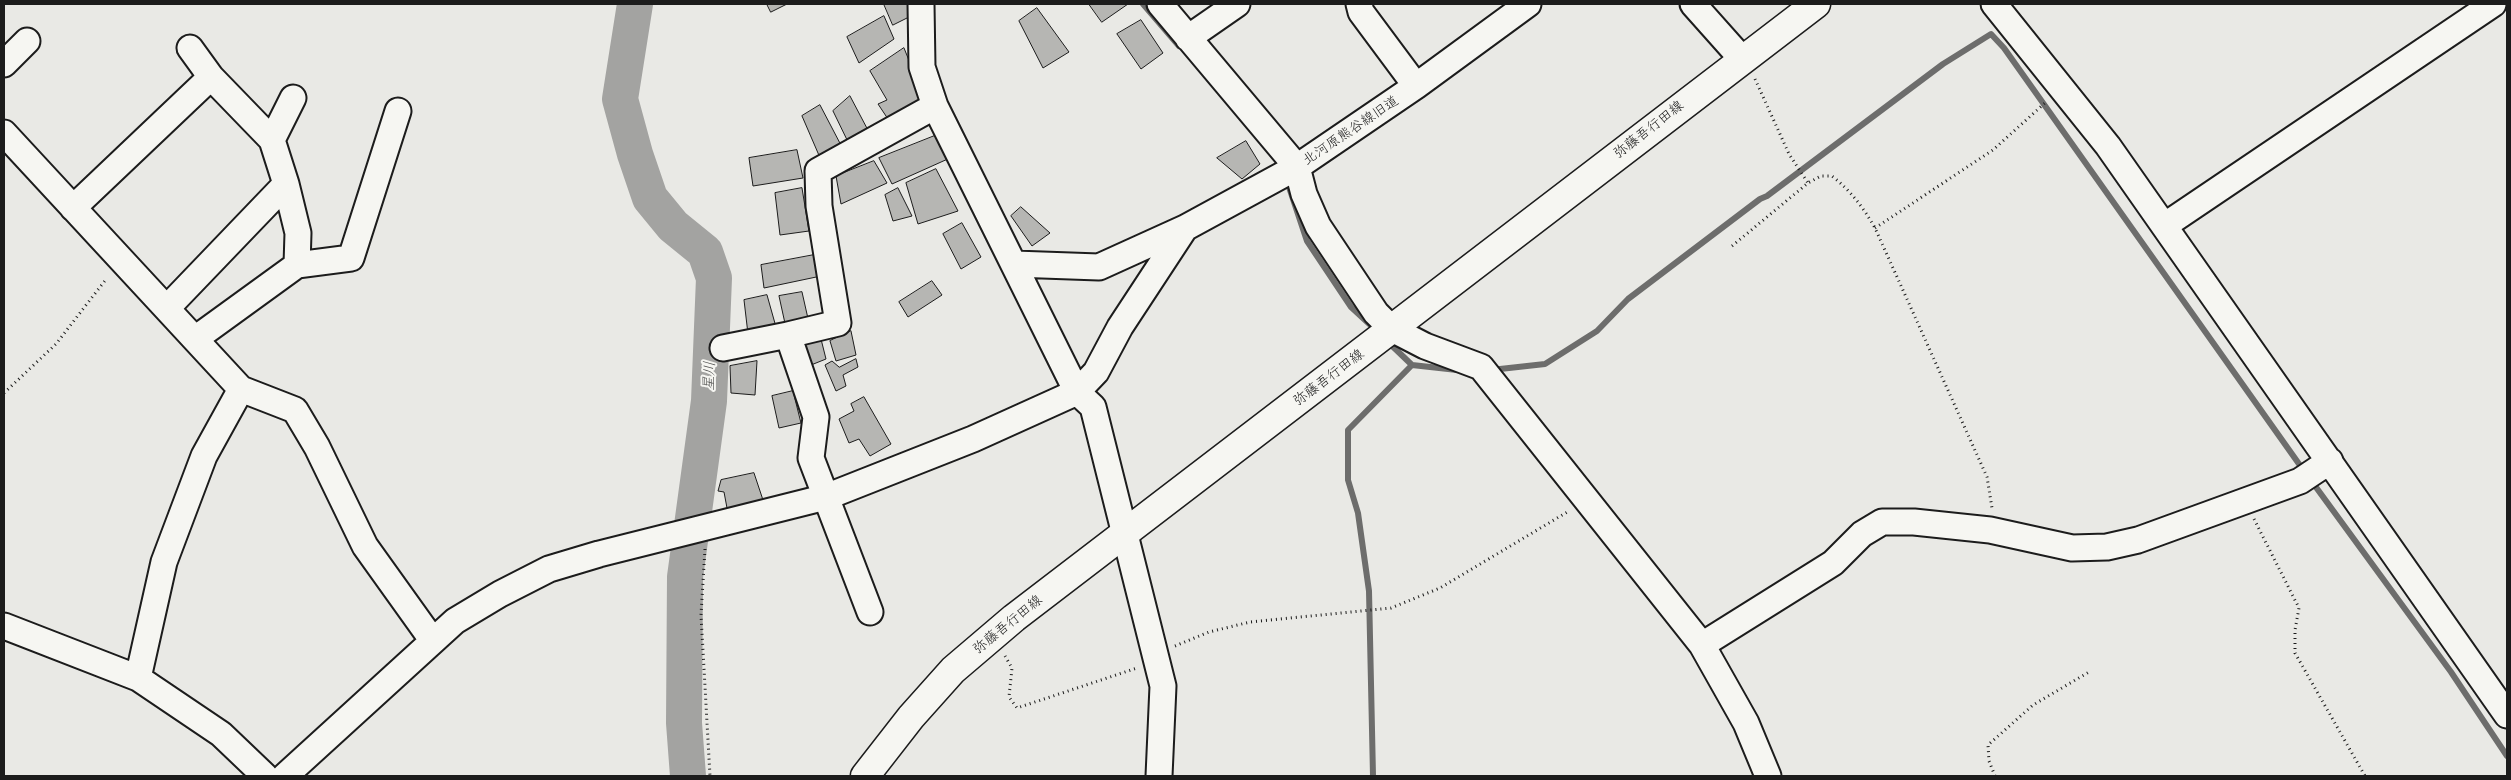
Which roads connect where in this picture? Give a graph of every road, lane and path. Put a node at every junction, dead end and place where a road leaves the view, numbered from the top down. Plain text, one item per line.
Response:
1 (921, 4) edge
2 (1160, 4) edge
3 (1237, 4) edge
4 (1359, 4) edge
5 (1528, 4) edge
6 (1693, 4) edge
7 (1816, 4) edge
8 (1994, 4) edge
9 (2493, 4) edge
10 (1188, 38) junction
11 (27, 41) dead end
12 (190, 48) dead end
13 (1742, 59) junction
14 (4, 64) edge
15 (211, 77) junction
16 (1416, 86) junction
17 (2062, 88) junction
18 (292, 98) dead end
19 (935, 106) junction
20 (398, 111) dead end
21 (4, 133) edge
22 (272, 140) junction
23 (1297, 167) junction
24 (1808, 182) junction
25 (286, 184) junction
26 (73, 208) junction
27 (2164, 226) junction
28 (1185, 228) junction
29 (1875, 228) junction
30 (1732, 246) dead end
31 (121, 259) junction
32 (1014, 264) junction
33 (297, 265) junction
34 (167, 308) junction
35 (1392, 329) junction
36 (788, 335) junction
37 (195, 339) junction
38 (723, 348) dead end
39 (241, 389) junction
40 (1078, 392) junction
41 (4, 394) edge
42 (2330, 461) junction
43 (826, 497) junction
44 (1587, 501) junction
45 (2245, 501) junction
46 (706, 529) junction
47 (1990, 530) junction
48 (1124, 534) junction
49 (870, 612) dead end
50 (4, 626) edge
51 (991, 638) junction
52 (433, 641) junction
53 (1702, 645) junction
54 (1155, 658) junction
55 (2089, 672) dead end
56 (138, 678) junction
57 (2507, 715) edge
58 (265, 776) edge
59 (285, 776) edge
60 (710, 776) edge
61 (865, 776) edge
62 (1159, 776) edge
63 (1768, 776) edge
64 (1995, 776) edge
65 (2365, 776) edge

1 - 19 street
2 - 10 street, 北河原熊谷線旧道
3 - 10 street
4 - 16 street
5 - 16 street, 北河原熊谷線旧道
6 - 13 street
7 - 13 main road, 弥藤吾行田線
8 - 17 street
9 - 27 street
10 - 23 street, 北河原熊谷線旧道
11 - 14 street
12 - 15 street
13 - 24 path
13 - 35 main road, 弥藤吾行田線
15 - 22 street
15 - 26 street
16 - 23 street, 北河原熊谷線旧道
17 - 27 street
17 - 29 path
18 - 22 street
19 - 32 street
19 - 36 street
20 - 33 street
21 - 26 street
22 - 25 street
23 - 28 street
23 - 35 street
24 - 29 path
24 - 30 path
25 - 33 street
25 - 34 street
26 - 31 street
27 - 42 street
28 - 32 street
28 - 40 street
29 - 47 path
31 - 34 street
31 - 41 path
32 - 40 street
33 - 37 street
34 - 37 street
35 - 44 street
35 - 48 main road, 弥藤吾行田線
36 - 38 street
36 - 43 street
37 - 39 street
39 - 52 street
39 - 56 street
40 - 43 street
40 - 48 street
42 - 45 street
42 - 57 street
43 - 46 street
43 - 49 street
44 - 53 street
44 - 54 path
45 - 47 street
45 - 65 path
46 - 52 street
46 - 60 path
47 - 53 street
48 - 51 main road, 弥藤吾行田線
48 - 54 street
50 - 56 street
51 - 54 path
51 - 61 main road, 弥藤吾行田線
52 - 59 street
53 - 63 street
54 - 62 street
55 - 64 path
56 - 58 street

